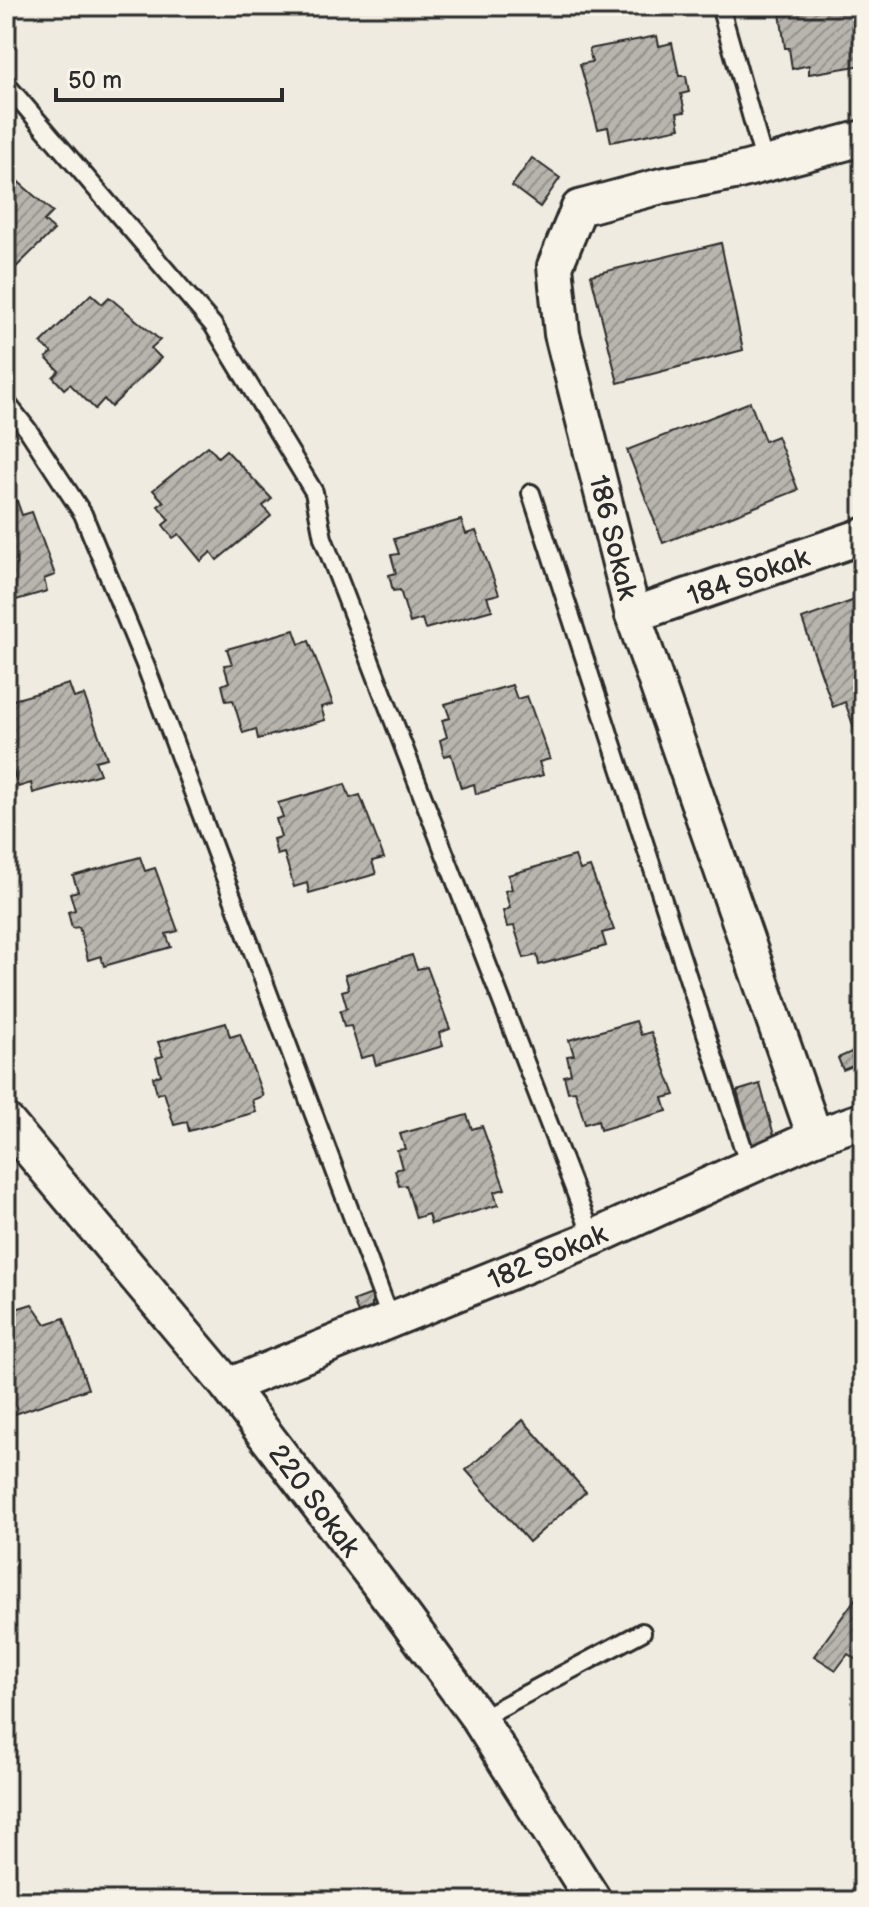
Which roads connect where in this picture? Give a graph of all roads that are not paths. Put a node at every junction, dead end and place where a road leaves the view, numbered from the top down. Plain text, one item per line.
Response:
1 (720, 6) edge
2 (6, 84) edge
3 (863, 138) edge
4 (765, 164) junction
5 (6, 402) edge
6 (531, 493) dead end
7 (863, 536) edge
8 (633, 615) junction
9 (863, 1120) edge
10 (6, 1121) edge
11 (815, 1137) junction
12 (749, 1166) junction
13 (593, 1238) junction
14 (391, 1320) junction
15 (228, 1386) junction
16 (642, 1632) dead end
17 (479, 1719) junction
18 (594, 1901) edge

1 - 4 lane
2 - 13 lane
3 - 4 street, 186 Sokak
4 - 8 street, 186 Sokak
5 - 14 lane
6 - 12 lane
7 - 8 street, 184 Sokak
8 - 11 street, 186 Sokak
9 - 11 street, 182 Sokak
10 - 15 street, 220 Sokak
11 - 12 street, 182 Sokak
12 - 13 street, 182 Sokak
13 - 14 street, 182 Sokak
14 - 15 street, 182 Sokak
15 - 17 street, 220 Sokak
16 - 17 lane
17 - 18 street, 220 Sokak

